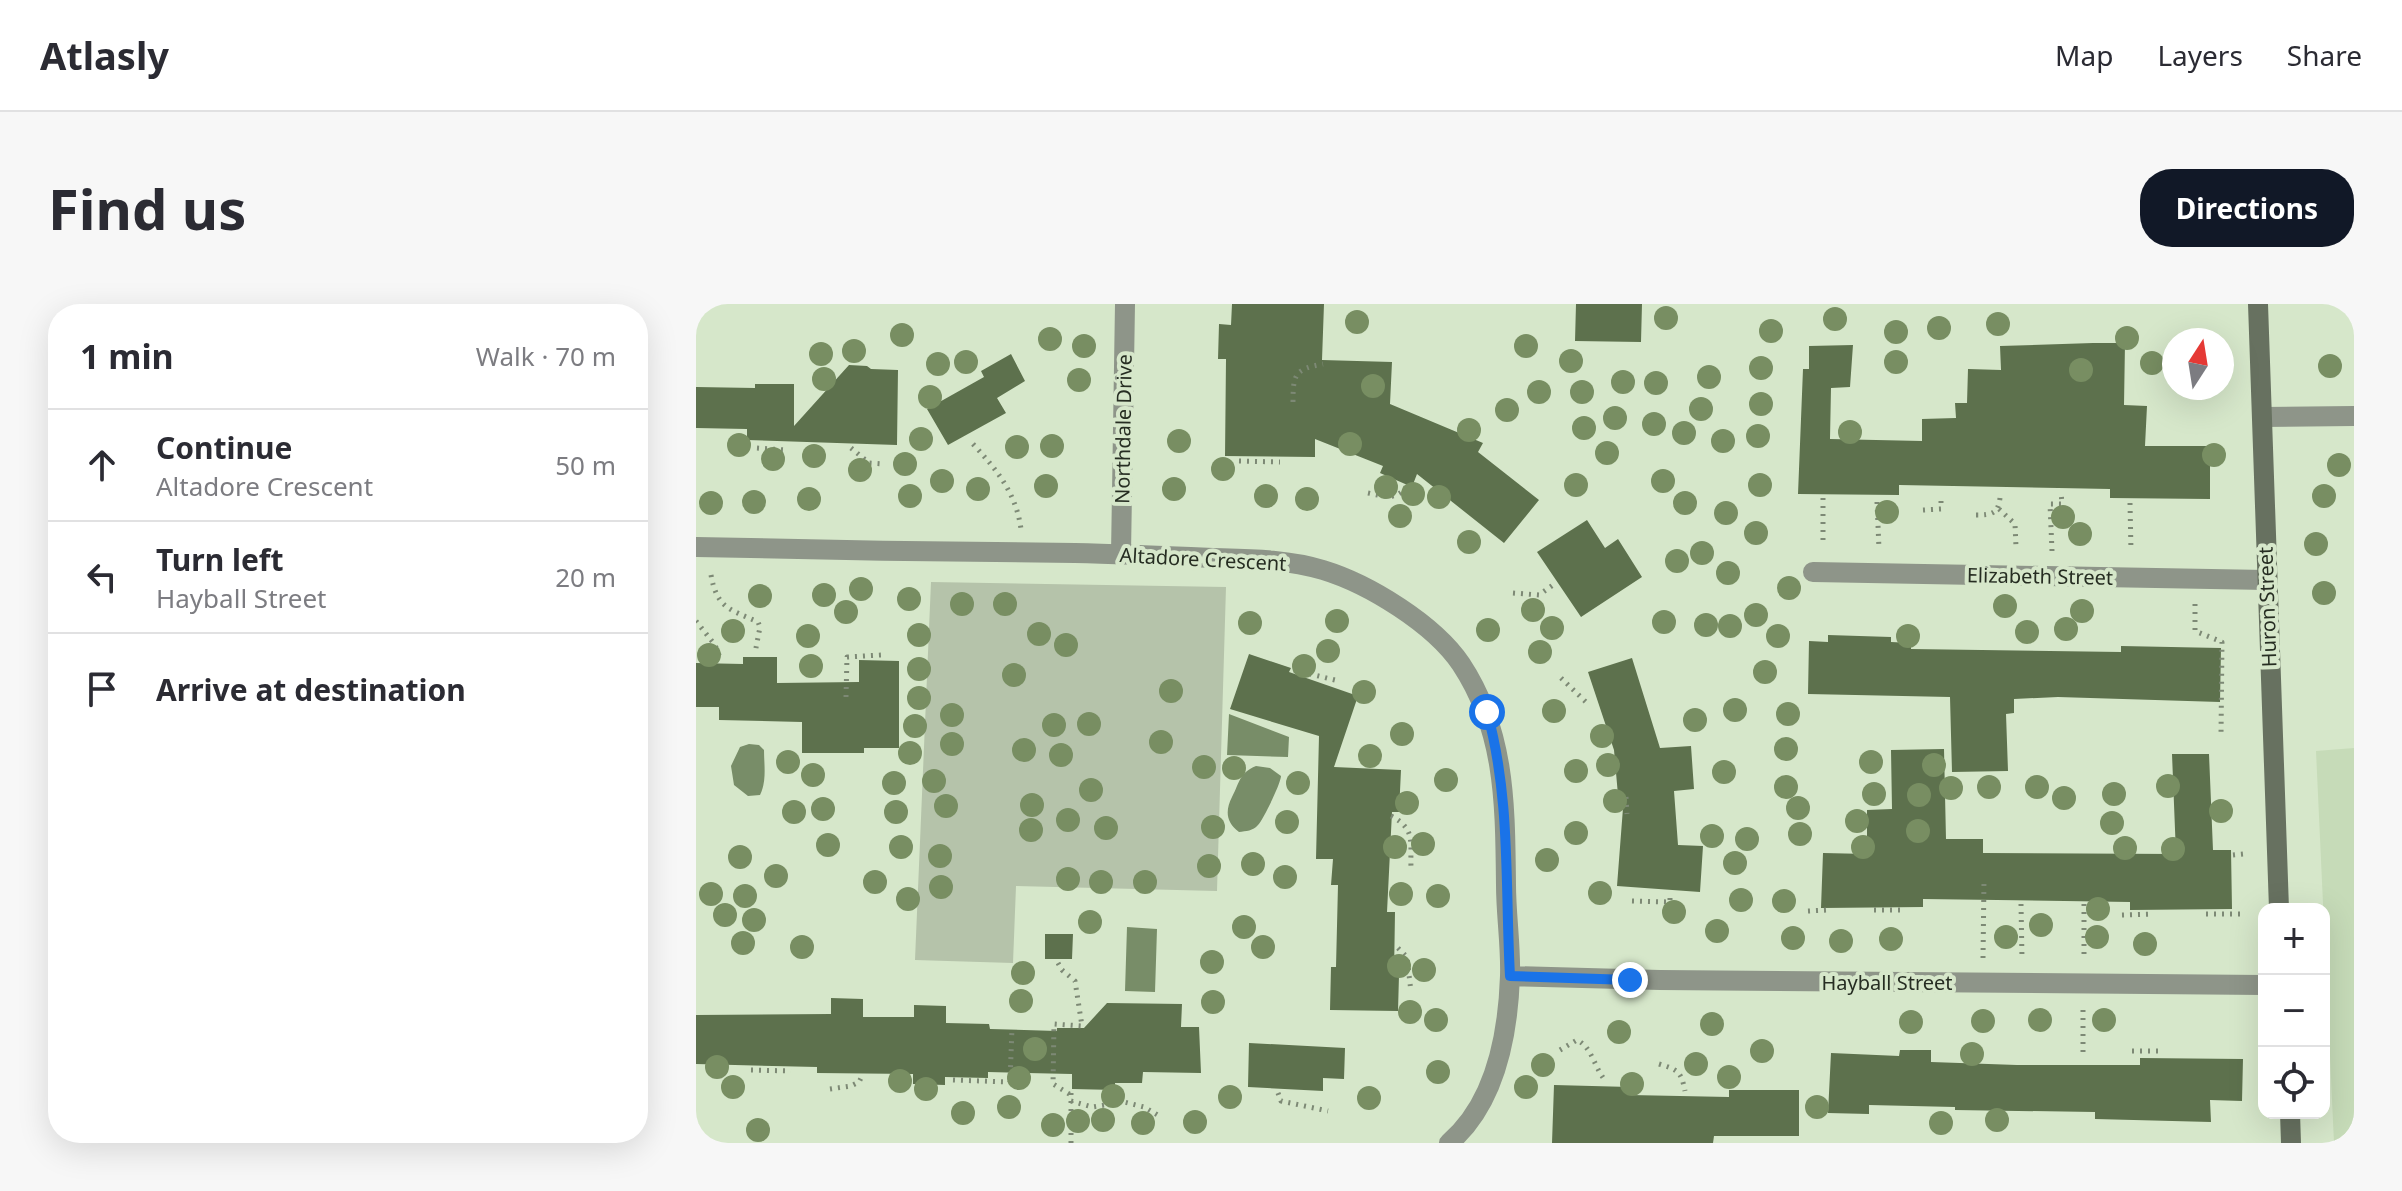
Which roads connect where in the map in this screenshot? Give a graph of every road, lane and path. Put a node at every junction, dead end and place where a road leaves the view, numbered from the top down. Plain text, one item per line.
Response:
1 (1125, 304) edge
2 (2258, 304) edge
3 (1323, 364) dead end
4 (1293, 402) dead end
5 (2354, 416) edge
6 (2262, 417) junction
7 (973, 444) dead end
8 (757, 448) dead end
9 (851, 448) dead end
10 (785, 450) dead end
11 (1239, 461) dead end
12 (1280, 462) dead end
13 (884, 464) dead end
14 (1406, 487) dead end
15 (2061, 492) dead end
16 (1368, 493) dead end
17 (1941, 497) dead end
18 (1823, 498) dead end
19 (2000, 498) dead end
20 (1877, 502) dead end
21 (2130, 503) dead end
22 (1999, 509) junction
23 (1923, 510) dead end
24 (1976, 515) dead end
25 (1021, 530) dead end
26 (696, 547) edge
27 (2016, 547) dead end
28 (1823, 548) dead end
29 (1879, 549) dead end
30 (2052, 551) dead end
31 (2131, 551) dead end
32 (1121, 554) junction
33 (1813, 572) dead end
34 (711, 574) dead end
35 (2266, 580) junction
36 (1553, 585) dead end
37 (1513, 593) dead end
38 (2195, 599) dead end
39 (696, 621) edge
40 (755, 653) dead end
41 (881, 655) dead end
42 (721, 660) dead end
43 (1294, 670) dead end
44 (1561, 678) dead end
45 (1339, 681) dead end
46 (846, 697) dead end
47 (1588, 704) dead end
48 (2221, 735) dead end
49 (1626, 797) dead end
50 (1627, 814) dead end
51 (1391, 816) dead end
52 (2243, 854) dead end
53 (2233, 855) dead end
54 (1411, 867) dead end
55 (1984, 880) dead end
56 (1670, 894) dead end
57 (1632, 901) dead end
58 (2279, 903) edge
59 (2021, 904) dead end
60 (2084, 904) dead end
61 (1827, 910) dead end
62 (1874, 910) dead end
63 (1905, 910) dead end
64 (1808, 911) dead end
65 (2153, 914) dead end
66 (2206, 914) dead end
67 (2246, 914) dead end
68 (2122, 915) dead end
69 (1398, 948) dead end
70 (1983, 958) dead end
71 (2022, 959) dead end
72 (2084, 959) dead end
73 (1058, 963) dead end
74 (1510, 976) junction
75 (2258, 985) edge
76 (1411, 992) dead end
77 (2083, 1007) dead end
78 (1012, 1028) dead end
79 (1560, 1050) dead end
80 (2132, 1051) dead end
81 (2161, 1051) dead end
82 (2083, 1057) dead end
83 (1659, 1064) dead end
84 (751, 1070) dead end
85 (791, 1071) dead end
86 (862, 1076) dead end
87 (953, 1080) dead end
88 (1605, 1080) dead end
89 (830, 1089) dead end
90 (1685, 1091) dead end
91 (1278, 1093) dead end
92 (1071, 1096) junction
93 (1328, 1111) dead end
94 (1161, 1117) dead end
95 (2290, 1119) edge
96 (1071, 1143) edge
97 (1449, 1143) edge
98 (2291, 1143) edge

1 - 32 street, Northdale Drive
2 - 6 main road, Huron Street
3 - 4 path
5 - 6 street
6 - 35 main road, Huron Street
7 - 25 path
8 - 10 path
9 - 13 path
11 - 12 path
14 - 16 path
15 - 30 path
17 - 23 path
18 - 28 path
19 - 22 path
20 - 29 path
21 - 31 path
22 - 24 path
22 - 27 path
26 - 32 street, Altadore Crescent
32 - 74 street, Altadore Crescent
33 - 35 street, Elizabeth Street
34 - 40 path
35 - 58 main road, Huron Street
36 - 37 path
38 - 48 path
39 - 42 path
41 - 46 path
43 - 45 path
44 - 47 path
49 - 50 path
51 - 54 path
52 - 53 path
55 - 70 path
56 - 57 path
59 - 71 path
60 - 72 path
61 - 64 path
62 - 63 path
65 - 68 path
66 - 67 path
69 - 76 path
73 - 92 path
74 - 75 street, Hayball Street
74 - 97 street, Altadore Crescent
77 - 82 path
78 - 87 path
79 - 88 path
80 - 81 path
83 - 90 path
84 - 85 path
86 - 89 path
91 - 93 path
92 - 94 path
92 - 96 path
95 - 98 main road

